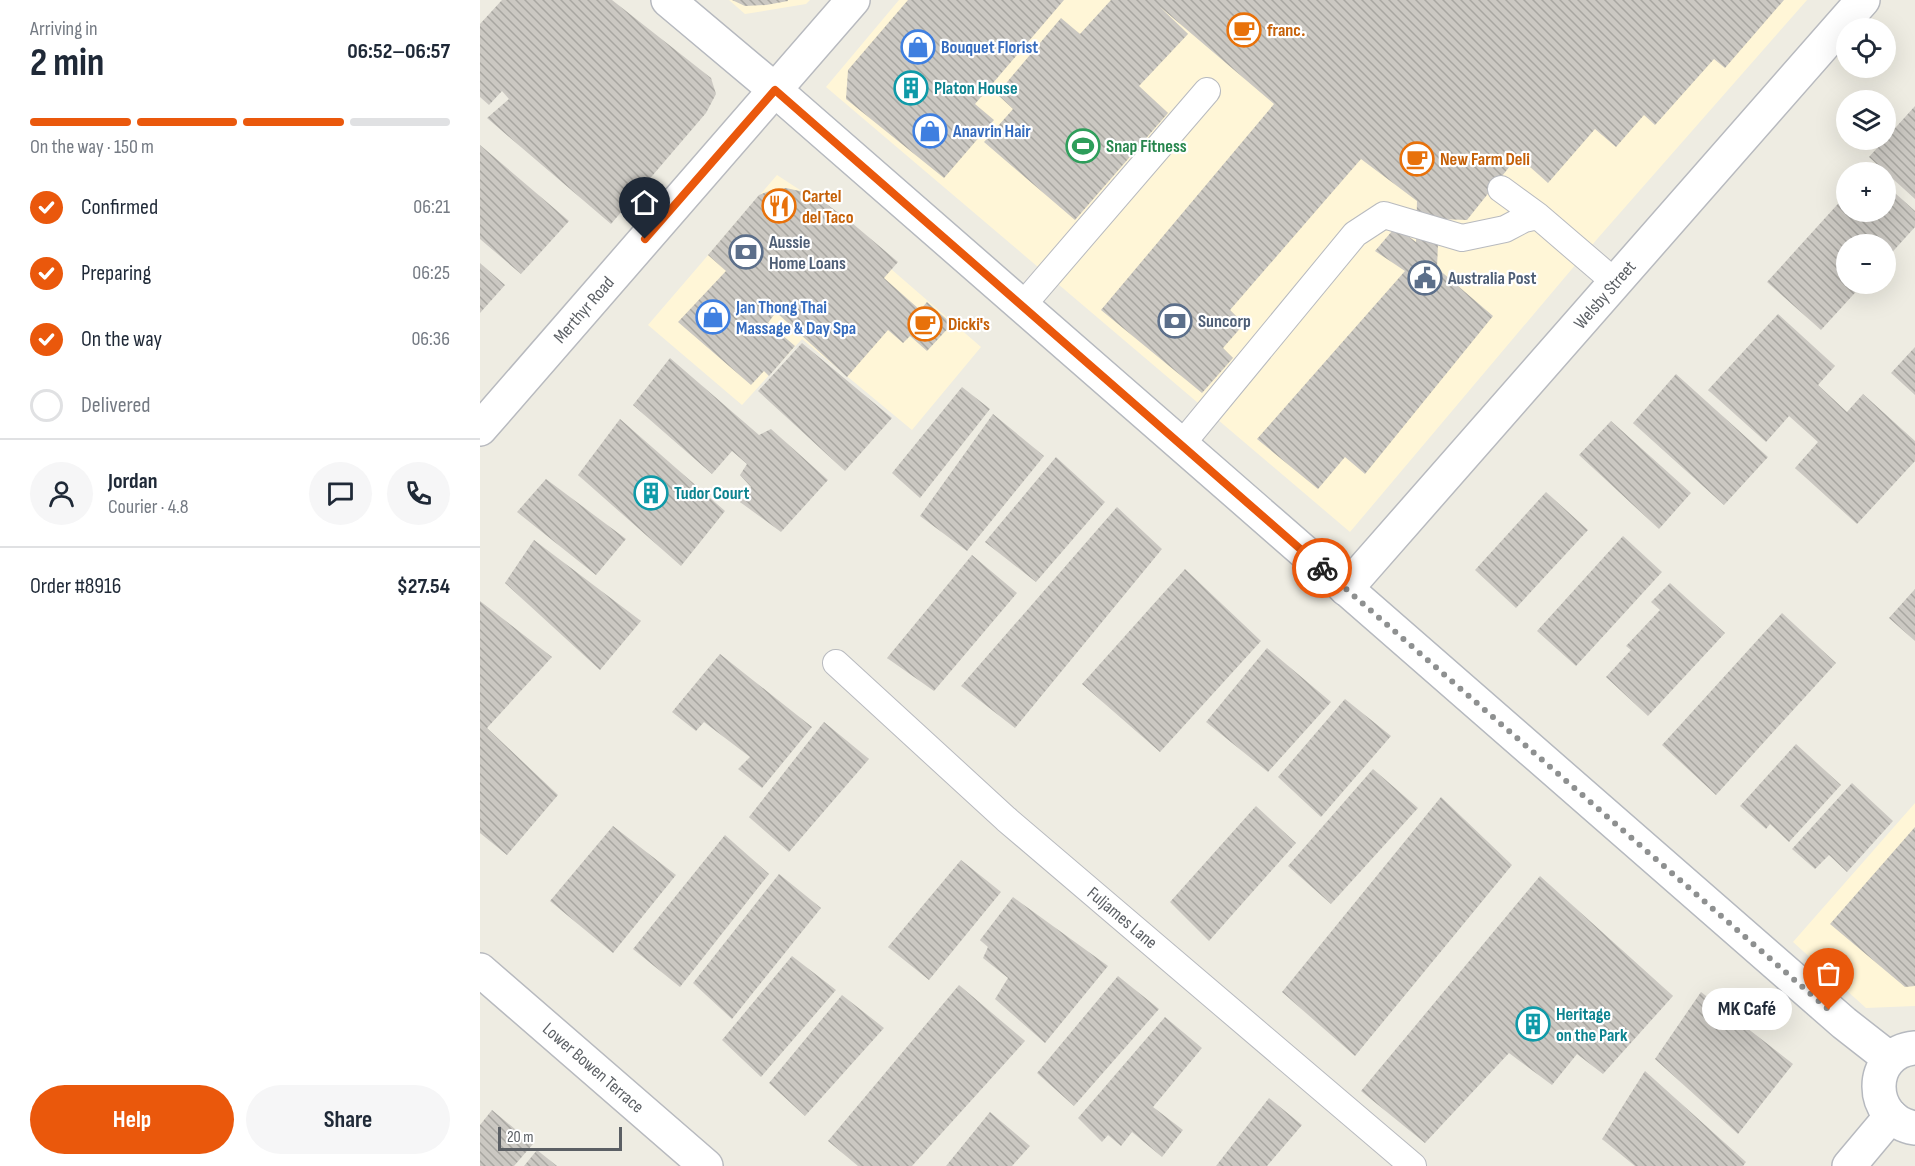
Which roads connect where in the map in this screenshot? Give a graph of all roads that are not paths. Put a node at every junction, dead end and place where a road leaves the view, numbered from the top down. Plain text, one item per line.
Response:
1 (668, 0) edge
2 (853, 0) edge
3 (1863, 0) edge
4 (775, 90) junction
5 (1207, 91) dead end
6 (1501, 189) dead end
7 (1538, 216) junction
8 (1616, 283) junction
9 (1022, 306) junction
10 (485, 414) edge
11 (1181, 445) junction
12 (1346, 589) junction
13 (836, 663) dead end
14 (480, 970) edge
15 (1902, 1053) edge
16 (1903, 1122) edge
17 (706, 1166) edge
18 (1413, 1166) edge
19 (1849, 1166) edge

1 - 4 street
2 - 4 street, Merthyr Road
3 - 8 street, Welsby Street
4 - 9 street
4 - 10 street, Merthyr Road
5 - 9 lane
6 - 7 lane
7 - 8 lane
7 - 11 lane
8 - 12 street, Welsby Street
9 - 11 street
11 - 12 street
12 - 15 street
13 - 18 lane, Fuljames Lane
14 - 17 street, Lower Bowen Terrace
15 - 16 street
16 - 19 street

